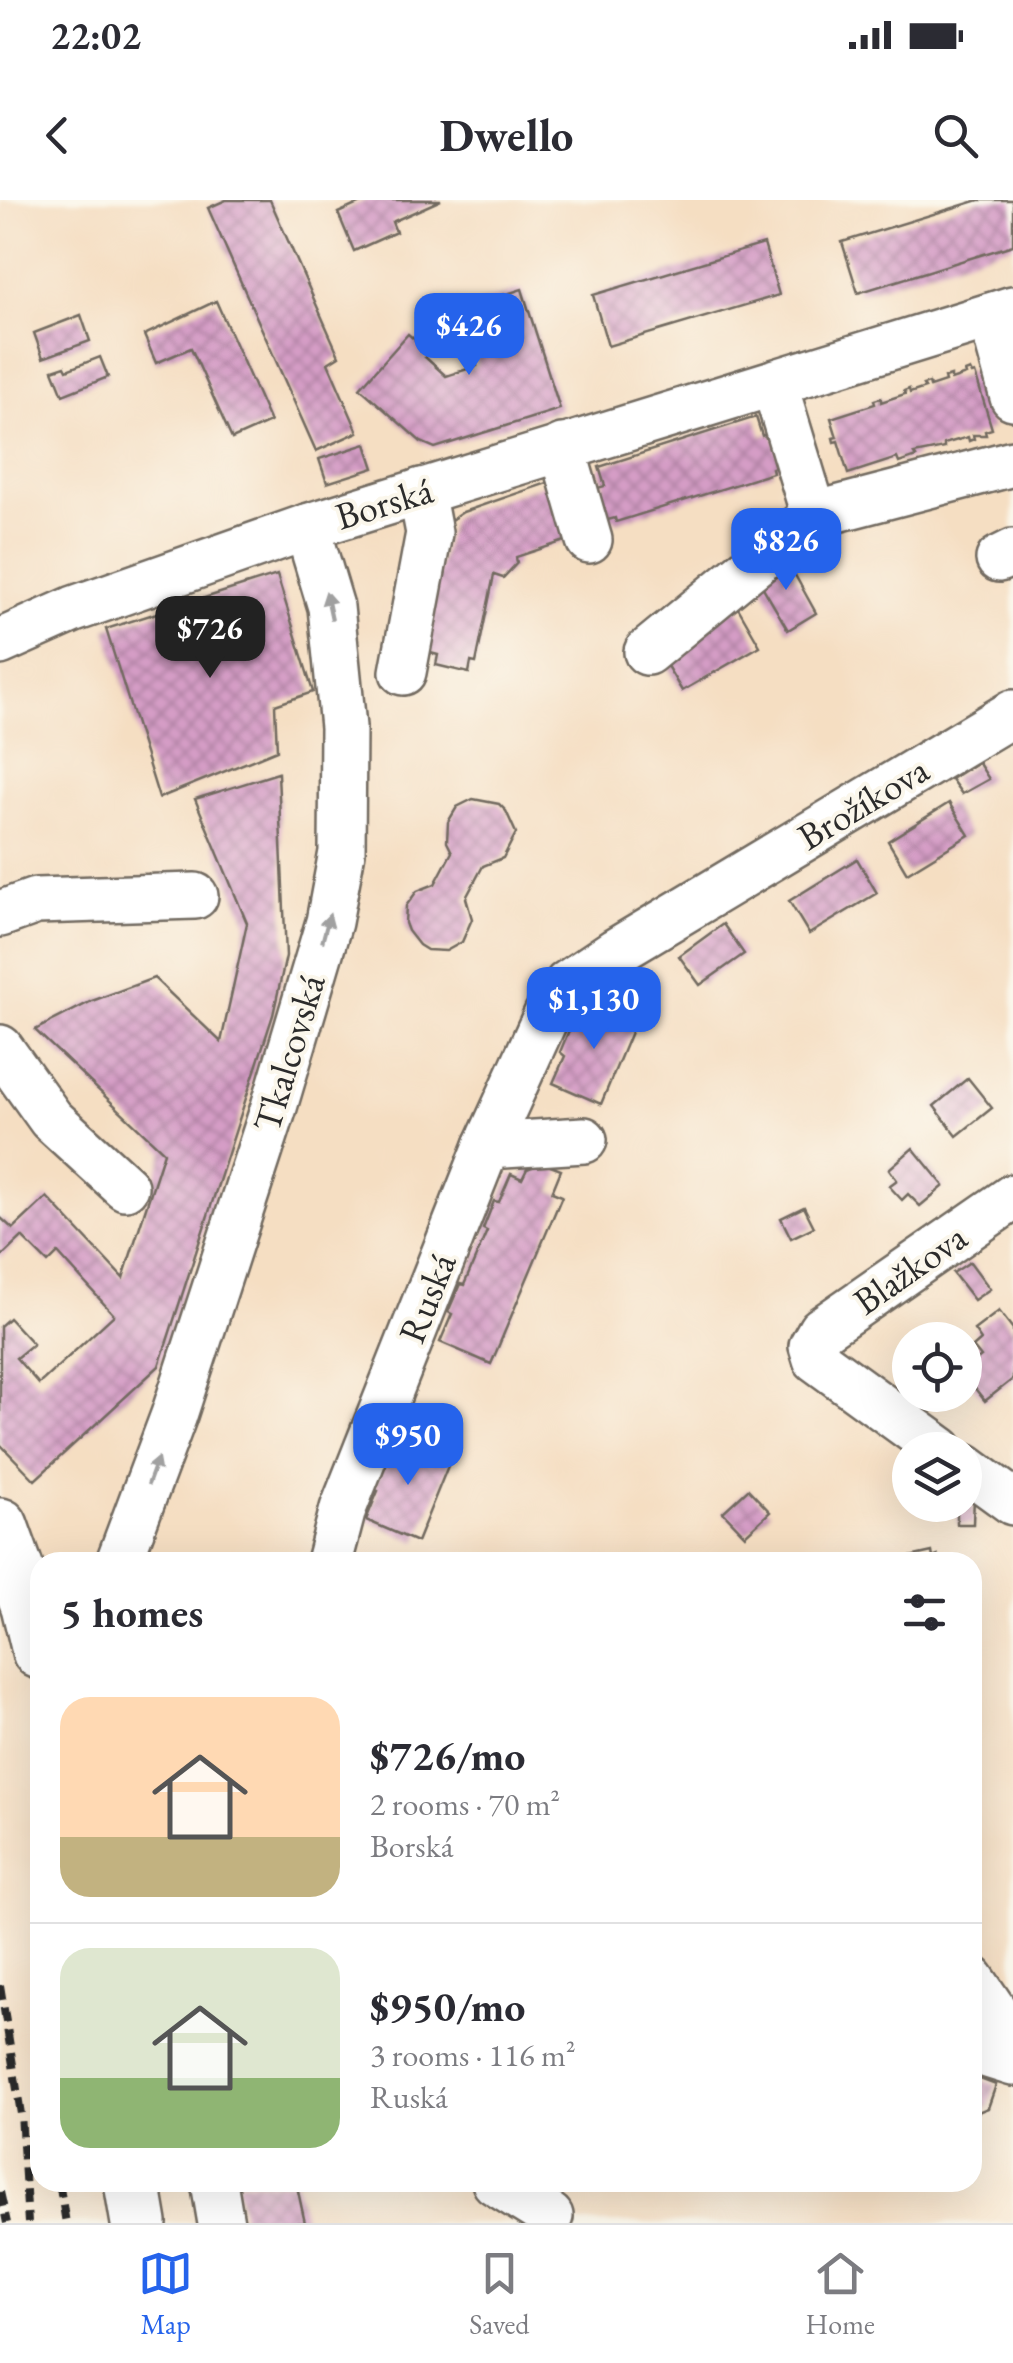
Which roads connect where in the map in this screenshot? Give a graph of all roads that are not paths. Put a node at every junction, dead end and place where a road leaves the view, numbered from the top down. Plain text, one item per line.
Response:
1 (1002, 312) edge
2 (774, 383) junction
3 (1013, 397) edge
4 (562, 448) junction
5 (1013, 462) edge
6 (421, 492) junction
7 (814, 515) junction
8 (307, 526) junction
9 (590, 540) dead end
10 (0, 642) edge
11 (648, 652) dead end
12 (403, 672) dead end
13 (1013, 713) edge
14 (712, 893) joint
15 (195, 896) dead end
16 (0, 914) edge
17 (0, 1048) edge
18 (584, 1140) dead end
19 (488, 1146) junction
20 (125, 1187) dead end
21 (1013, 1197) edge
22 (917, 1432) edge
23 (982, 1479) edge
24 (1013, 1502) edge
25 (0, 1526) edge
26 (124, 1552) edge
27 (332, 1552) edge
28 (30, 1604) edge
29 (982, 1993) edge
30 (1013, 2038) edge
31 (982, 2053) edge
32 (1013, 2062) edge
33 (134, 2192) edge
34 (216, 2192) edge
35 (511, 2192) edge
36 (550, 2216) dead end
37 (139, 2223) edge
38 (221, 2223) edge

1 - 2 street, Borská
1 - 3 street, Borská
2 - 4 street, Borská
2 - 7 street
4 - 6 street, Borská
4 - 9 street
5 - 7 street
6 - 8 street, Borská
6 - 12 street
7 - 11 street
8 - 10 street, Borská
26 -> 8 street, Tkalcovská
13 - 14 street, Brožíkova
14 - 19 street, Ruská
15 - 16 street
17 - 20 street
18 - 19 street
19 - 27 street, Ruská
21 - 22 street, Blažkova
23 - 24 street
25 - 28 main road
29 - 30 street
31 - 32 street
33 - 37 main road
34 - 38 street
35 - 36 street

